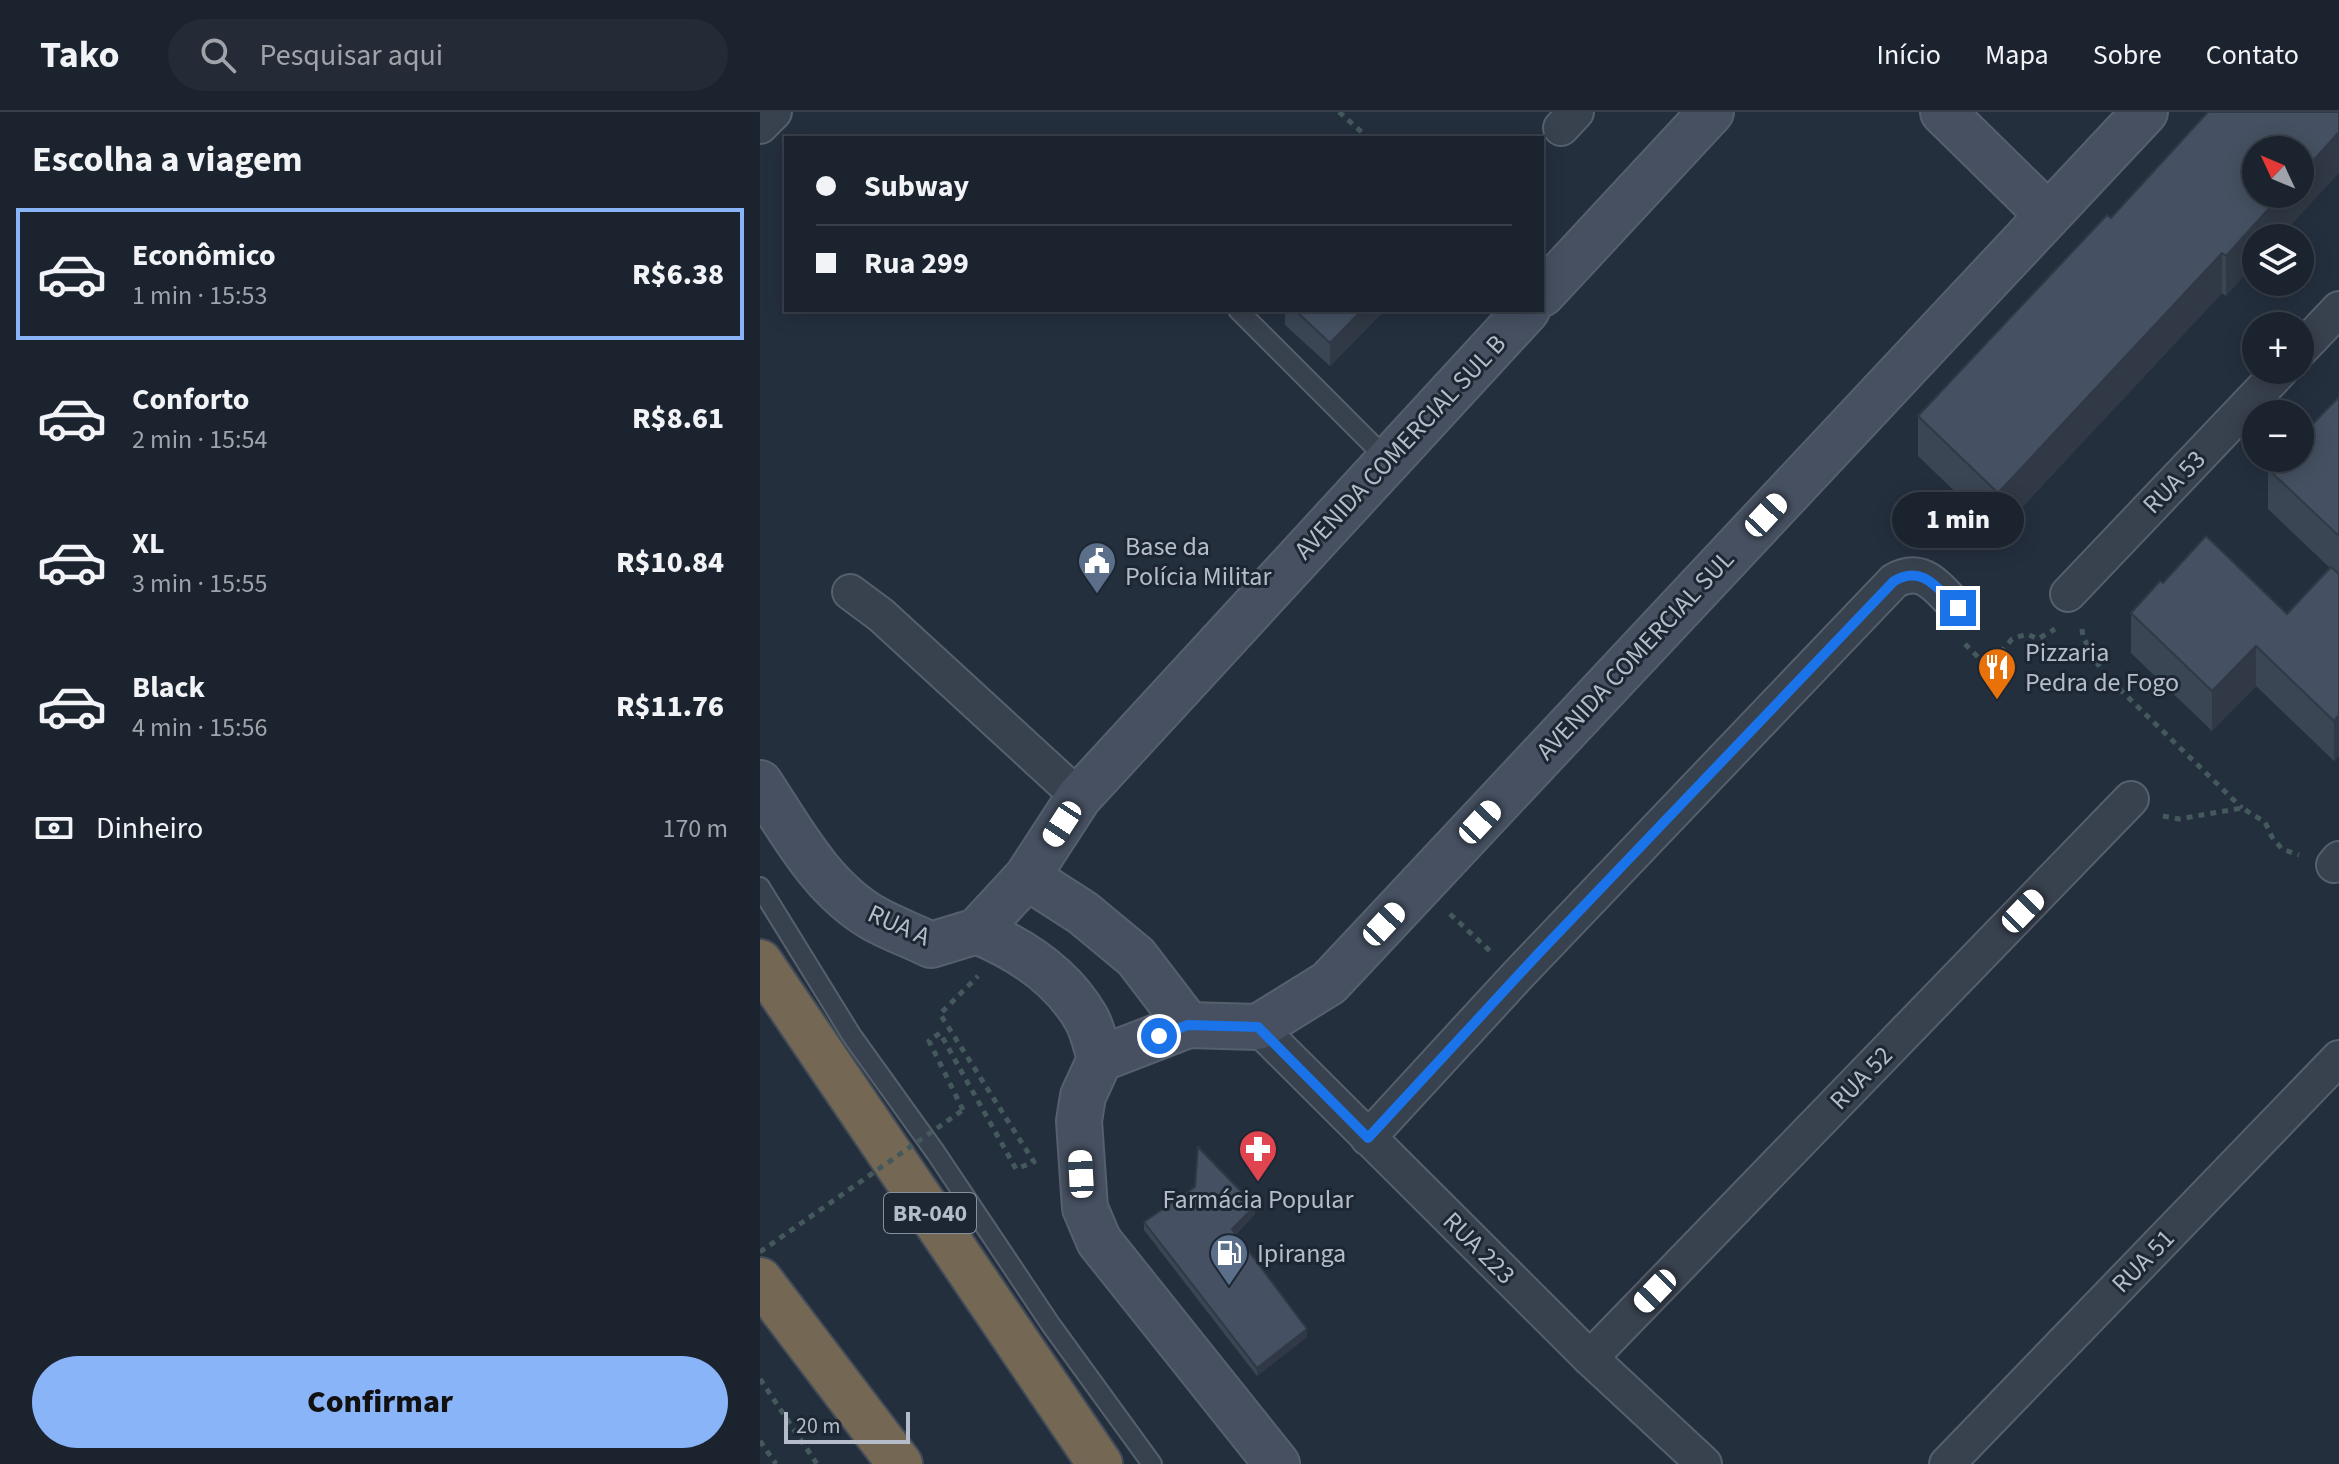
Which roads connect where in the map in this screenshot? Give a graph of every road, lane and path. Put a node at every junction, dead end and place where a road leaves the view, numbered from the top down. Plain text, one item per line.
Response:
1 (774, 112) edge
2 (1339, 112) edge
3 (1711, 112) edge
4 (1943, 112) edge
5 (2145, 112) edge
6 (760, 126) edge
7 (1364, 136) edge
8 (2047, 214) junction
9 (1544, 292) edge
10 (2339, 309) edge
11 (1240, 312) edge
12 (1525, 312) edge
13 (2314, 335) edge
14 (2268, 384) edge
15 (1388, 460) junction
16 (850, 592) dead end
17 (2073, 601) junction
18 (1958, 608) joint
19 (760, 783) edge
20 (1079, 797) junction
21 (2131, 799) joint
22 (2242, 808) junction
23 (2336, 862) edge
24 (1027, 877) junction
25 (1421, 885) junction
26 (760, 887) edge
27 (994, 938) junction
28 (760, 962) edge
29 (1517, 976) junction
30 (1188, 1025) junction
31 (1258, 1027) junction
32 (2339, 1058) edge
33 (1100, 1059) junction
34 (1368, 1138) junction
35 (760, 1252) edge
36 (760, 1280) edge
37 (1590, 1358) junction
38 (760, 1379) edge
39 (760, 1441) edge
40 (776, 1464) edge
41 (817, 1464) edge
42 (900, 1464) edge
43 (1100, 1464) edge
44 (1152, 1464) edge
45 (1277, 1464) edge
46 (1704, 1464) edge
47 (1947, 1464) edge

1 - 6 street
2 - 7 path
3 - 9 street
4 - 8 street
5 - 8 street, AVENIDA COMERCIAL SUL
8 - 25 street, AVENIDA COMERCIAL SUL
10 - 13 street
11 - 15 lane
12 - 15 street, AVENIDA COMERCIAL SUL B
14 - 17 street, RUA 53
15 - 20 street, AVENIDA COMERCIAL SUL B
16 - 20 street
17 - 18 path
17 - 22 path
18 - 29 street
19 - 27 street, RUA A
20 - 24 street
21 - 22 path
21 - 37 street, RUA 52
22 - 23 path
24 - 27 street
24 - 30 street
25 - 29 path
25 - 31 street, AVENIDA COMERCIAL SUL
26 - 44 lane
27 - 33 street
27 - 35 path, bridge
28 - 43 highway, BR-040
29 - 34 street
30 - 31 street
30 - 33 street
31 - 34 street, RUA 223
32 - 47 street, RUA 51
33 - 45 street
34 - 37 street, RUA 223
36 - 42 highway
37 - 46 street, RUA 223
38 - 41 path
39 - 40 path

